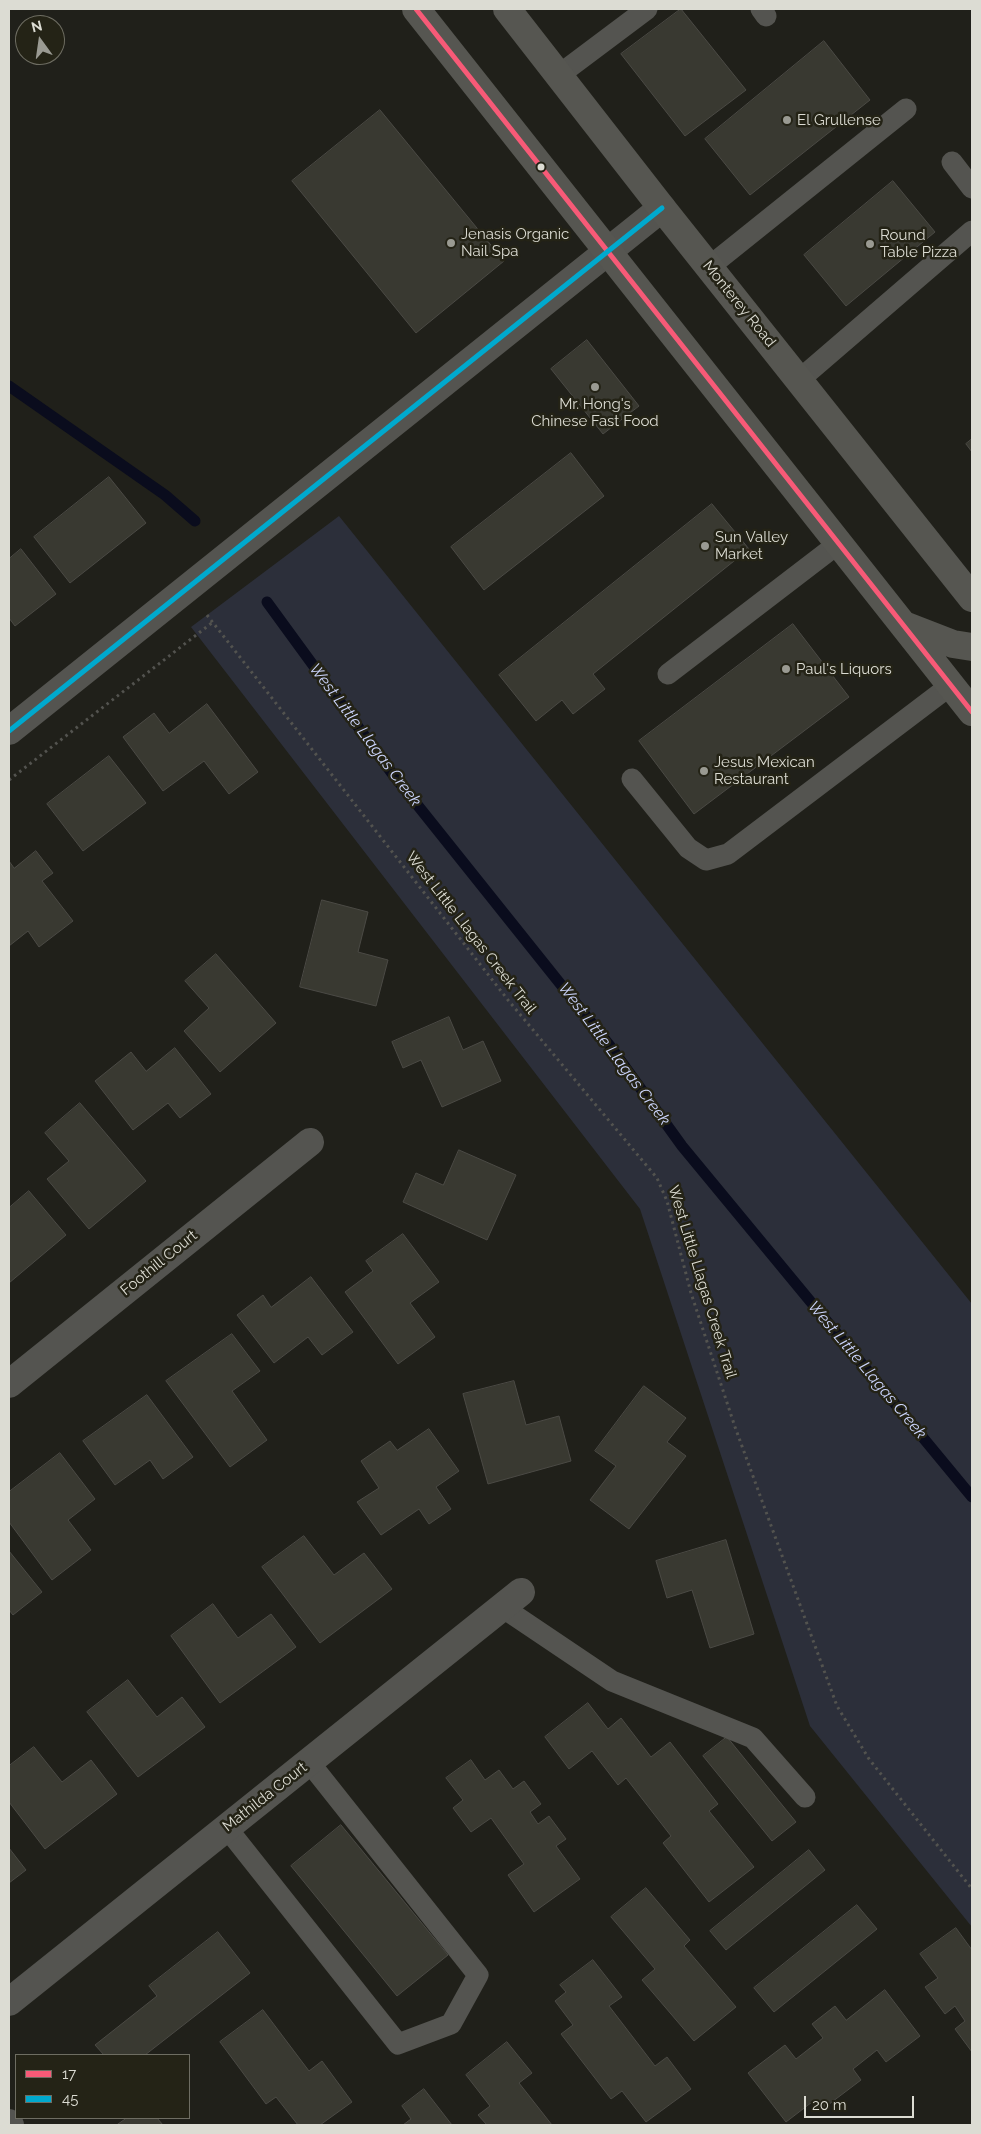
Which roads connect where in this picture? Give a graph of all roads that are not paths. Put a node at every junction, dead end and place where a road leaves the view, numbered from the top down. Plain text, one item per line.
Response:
1 (416, 9) edge
2 (507, 9) edge
3 (647, 9) edge
4 (560, 75) junction
5 (906, 109) dead end
6 (952, 162) dead end
7 (972, 188) edge
8 (662, 208) junction
9 (972, 231) edge
10 (608, 250) junction
11 (709, 267) junction
12 (799, 380) junction
13 (840, 543) junction
14 (972, 598) edge
15 (904, 624) junction
16 (972, 648) edge
17 (668, 674) dead end
18 (951, 685) junction
19 (972, 712) edge
20 (9, 731) edge
21 (632, 779) dead end
22 (310, 1142) dead end
23 (9, 1384) edge
24 (512, 1599) joint
25 (309, 1762) junction
26 (805, 1797) dead end
27 (226, 1828) junction
28 (9, 2002) edge

1 - 10 main road
2 - 4 main road, Monterey Road
3 - 4 lane
4 - 8 main road, Monterey Road
5 - 11 lane
6 - 7 lane
8 - 10 street
8 - 11 main road, Monterey Road
9 - 12 lane
10 - 13 main road
10 - 20 street
11 - 12 main road, Monterey Road
12 - 14 main road, Monterey Road
13 - 15 main road
13 - 17 lane
15 - 16 main road
15 - 18 main road
18 - 19 main road
18 - 21 lane
22 - 23 street, Foothill Court
24 - 25 street, Mathilda Court
24 - 26 lane
25 - 27 street, Mathilda Court
25 - 27 lane
27 - 28 street, Mathilda Court

